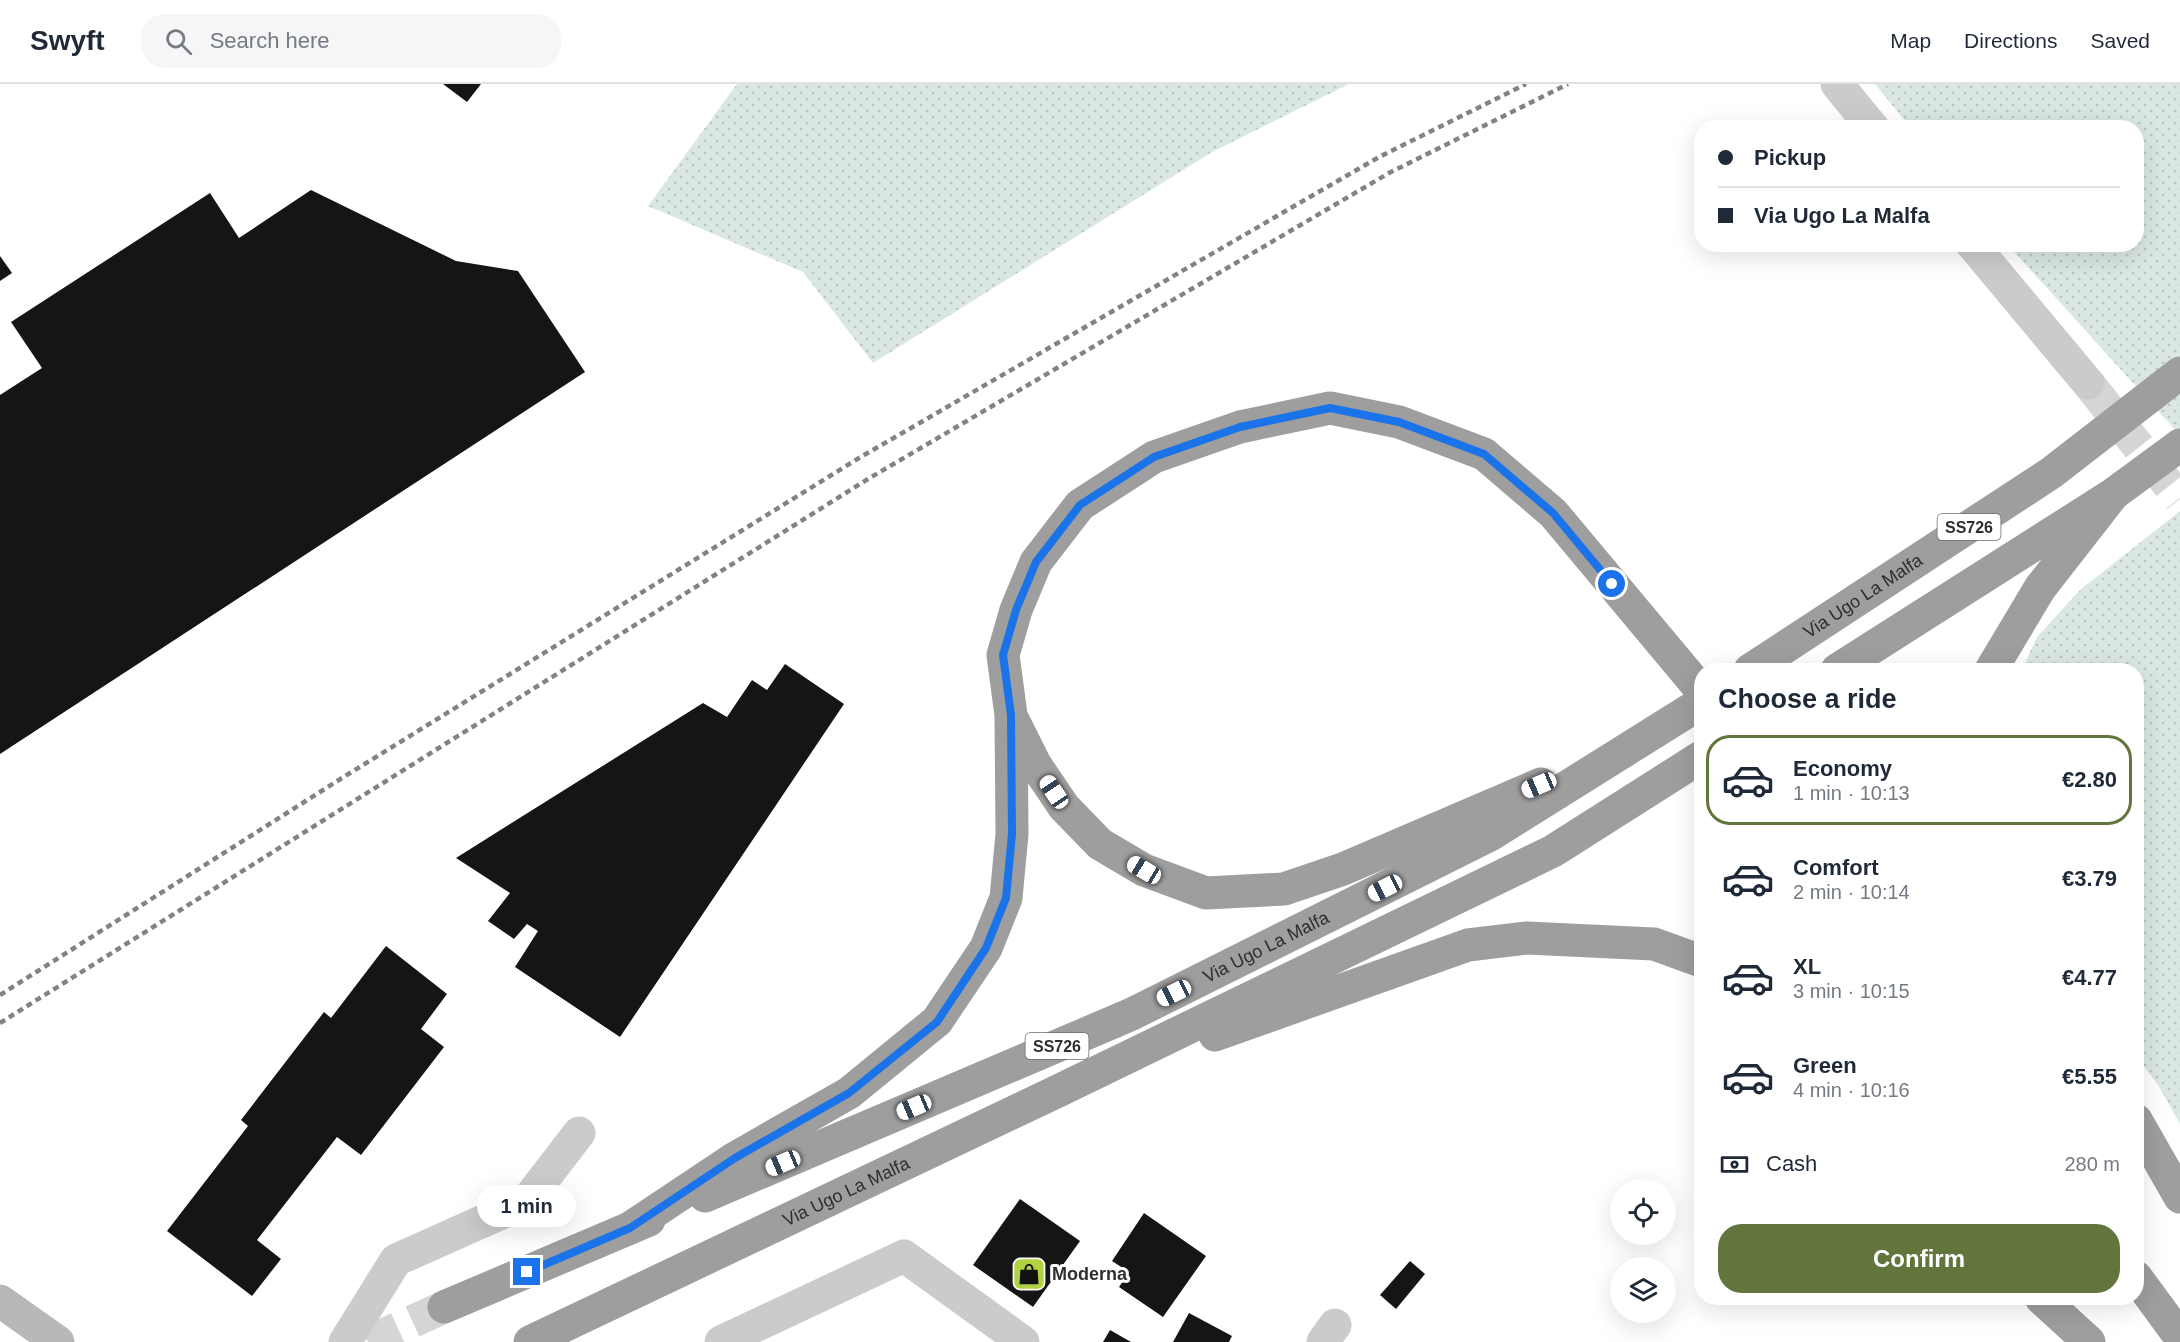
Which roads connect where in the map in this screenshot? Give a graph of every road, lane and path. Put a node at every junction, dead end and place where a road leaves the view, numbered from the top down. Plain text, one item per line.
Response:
1 (1837, 84) edge
2 (1866, 120) edge
3 (1979, 252) edge
4 (2180, 373) edge
5 (2088, 382) tunnel mouth
6 (2180, 445) edge
7 (2112, 495) junction
8 (1761, 663) edge
9 (1848, 663) edge
10 (1994, 663) edge
11 (1694, 682) edge
12 (1694, 708) edge
13 (1011, 715) junction
14 (1648, 738) junction
15 (1694, 761) edge
16 (1694, 958) edge
17 (1058, 1091) junction
18 (579, 1133) dead end
19 (2144, 1134) edge
20 (2180, 1197) edge
21 (630, 1228) junction
22 (2144, 1288) edge
23 (0, 1301) edge
24 (2049, 1305) edge
25 (444, 1307) tunnel mouth
26 (2180, 1337) edge
27 (58, 1342) edge
28 (345, 1342) edge
29 (530, 1342) edge
30 (721, 1342) edge
31 (1023, 1342) edge
32 (2089, 1342) edge

1 - 2 street
3 - 5 street
4 - 8 highway, Via Ugo La Malfa / SS726, bridge
6 - 7 highway, SS726, bridge
7 - 9 highway, SS726, bridge
7 - 10 highway
11 - 13 highway
12 - 14 highway, Via Ugo La Malfa / SS726
13 - 14 highway
13 - 21 highway
14 - 21 highway, Via Ugo La Malfa / SS726
15 - 17 highway, Via Ugo La Malfa / SS726
16 - 17 highway
17 - 29 highway, Via Ugo La Malfa / SS726
18 - 28 street
19 - 20 highway
21 - 25 highway, Via Ugo La Malfa / SS726
22 - 26 highway
23 - 27 main road
24 - 32 highway
30 - 31 street

